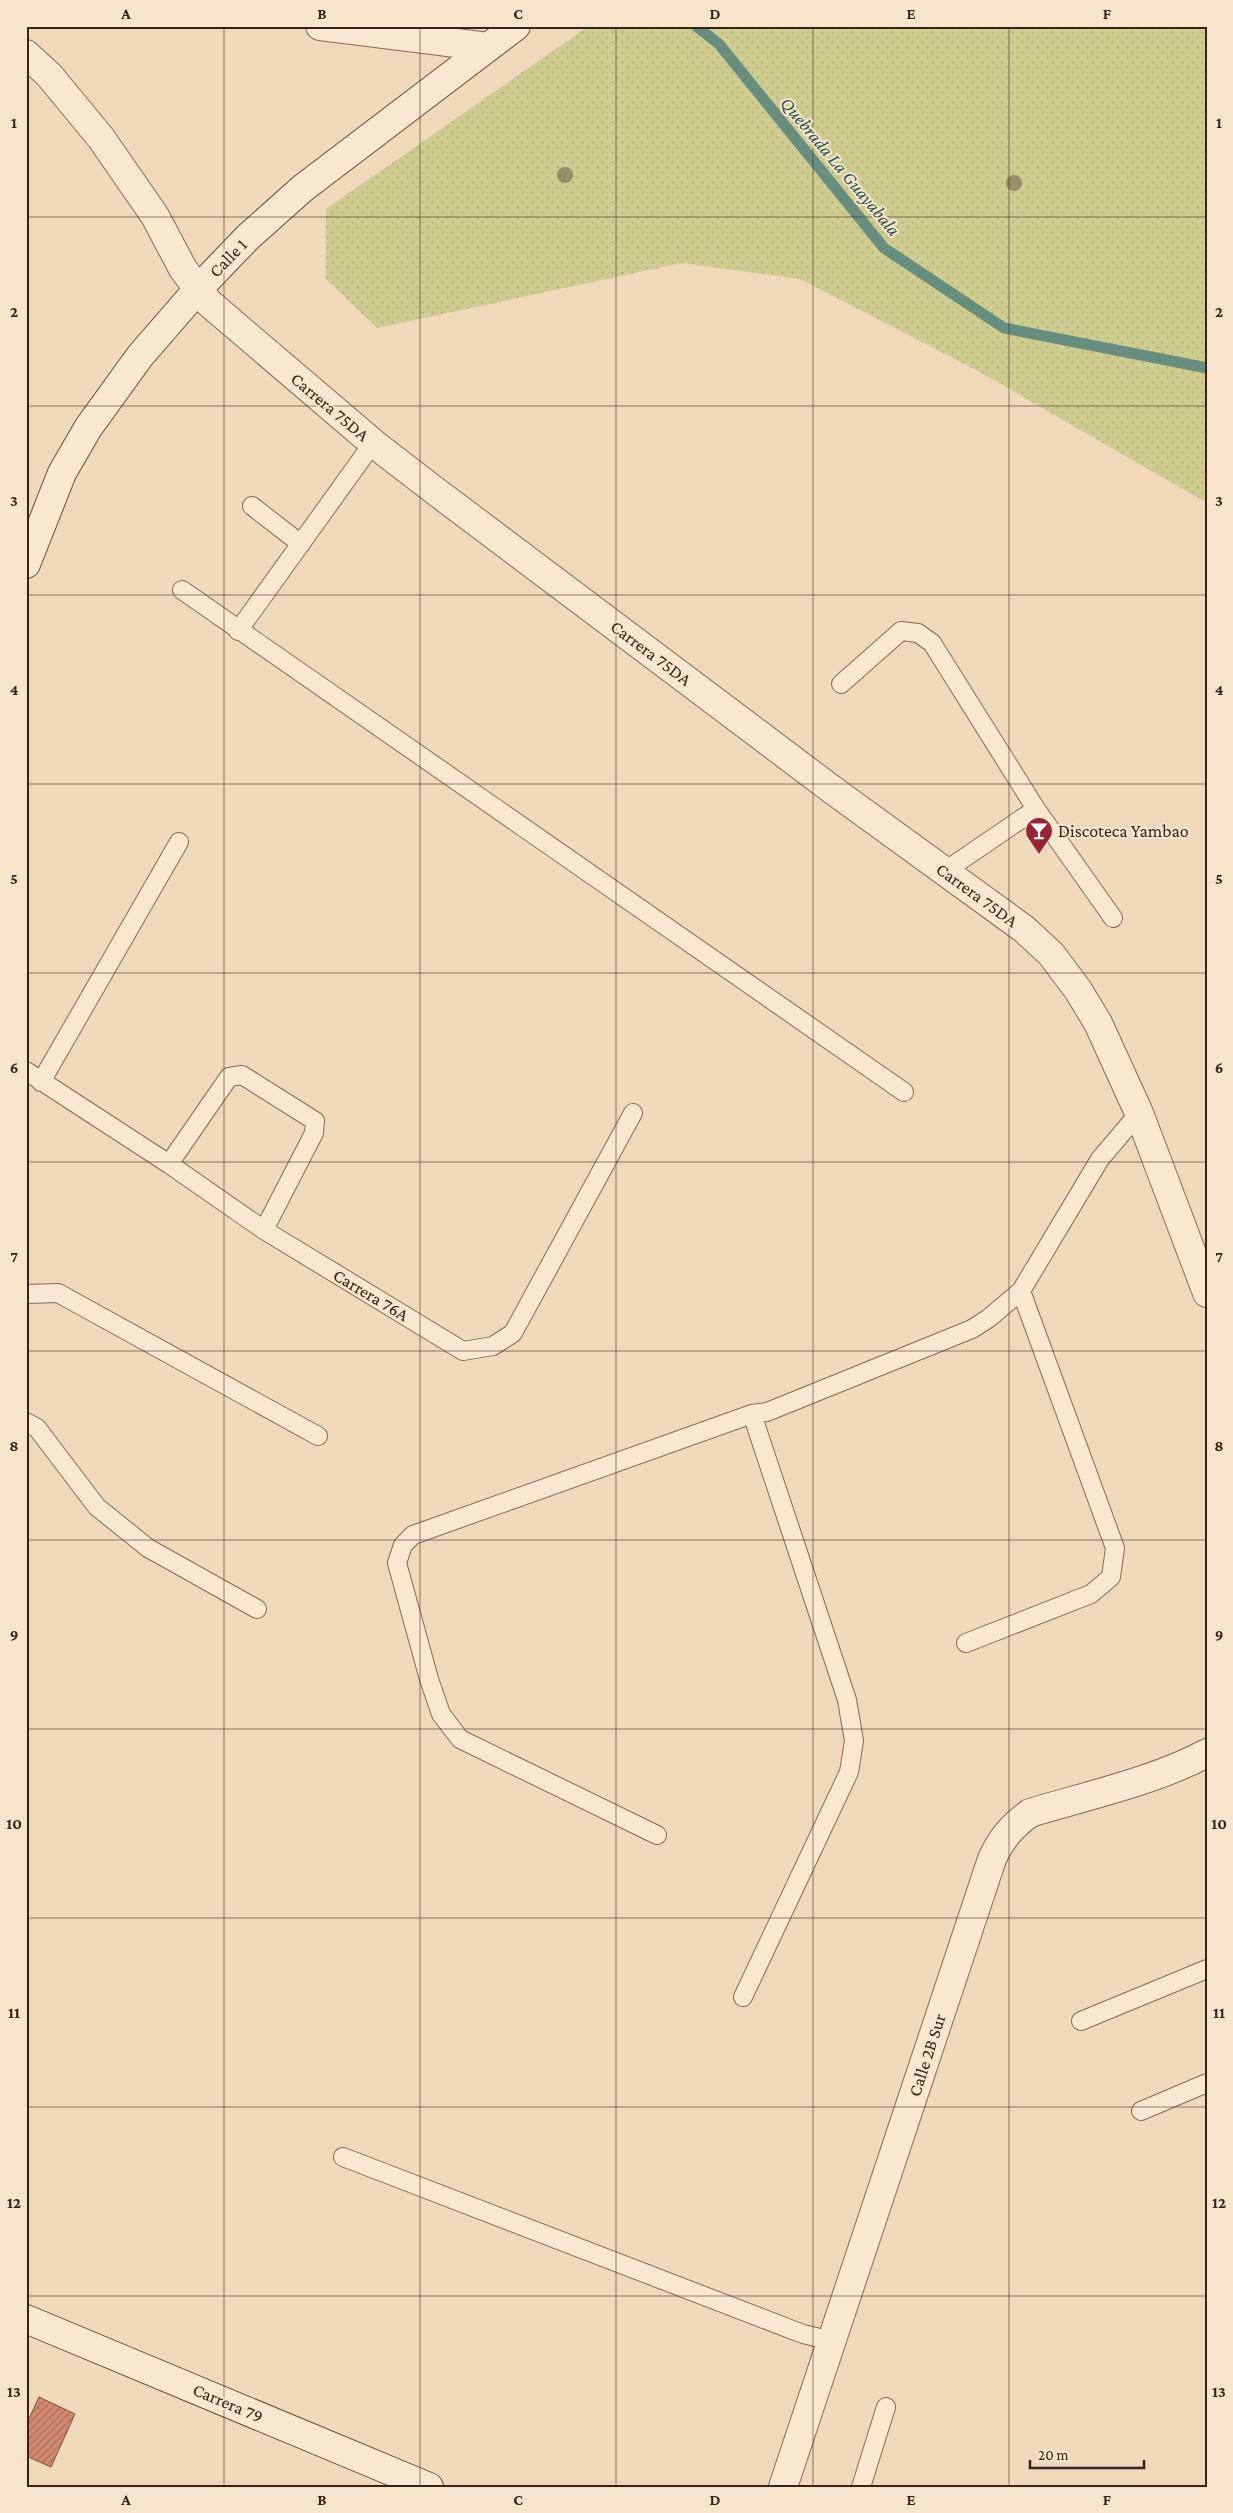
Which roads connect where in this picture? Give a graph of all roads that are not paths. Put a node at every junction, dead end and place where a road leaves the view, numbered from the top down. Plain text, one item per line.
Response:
1 (320, 26) edge
2 (516, 26) edge
3 (488, 47) junction
4 (26, 54) edge
5 (199, 288) junction
6 (373, 443) junction
7 (252, 506) dead end
8 (301, 544) junction
9 (26, 564) edge
10 (182, 590) dead end
11 (238, 631) junction
12 (841, 684) dead end
13 (1036, 809) junction
14 (179, 842) dead end
15 (945, 871) junction
16 (1113, 918) dead end
17 (26, 1071) edge
18 (42, 1082) junction
19 (904, 1092) dead end
20 (633, 1113) dead end
21 (1138, 1113) junction
22 (169, 1164) junction
23 (264, 1230) junction
24 (1021, 1292) junction
25 (1207, 1292) edge
26 (26, 1294) edge
27 (752, 1414) junction
28 (26, 1422) edge
29 (318, 1436) dead end
30 (257, 1609) dead end
31 (966, 1642) dead end
32 (1207, 1753) edge
33 (657, 1836) dead end
34 (1207, 1969) edge
35 (743, 1996) dead end
36 (1081, 2021) dead end
37 (1207, 2083) edge
38 (1141, 2110) dead end
39 (343, 2158) dead end
40 (26, 2319) edge
41 (832, 2341) junction
42 (886, 2407) dead end
43 (429, 2487) edge
44 (783, 2487) edge
45 (861, 2487) edge

1 - 3 street
2 - 3 street, Calle 1
3 - 5 street, Calle 1
4 - 5 street, Carrera 75DA
5 - 6 street, Carrera 75DA
5 - 9 street, Calle 1
6 - 8 lane
6 - 15 street, Carrera 75DA
7 - 8 lane
8 - 11 lane
10 - 11 lane
11 - 19 lane
12 - 13 lane
13 - 15 lane
13 - 16 lane
14 - 18 lane
15 - 21 street, Carrera 75DA
17 - 18 lane, Carrera 76A
18 - 22 lane, Carrera 76A
20 - 23 lane, Carrera 76A
21 - 24 lane
21 - 25 street, Carrera 75DA
22 - 23 lane, Carrera 76A
22 - 23 lane
24 - 27 lane
24 - 31 lane
26 - 29 lane
27 - 33 lane
27 - 35 lane
28 - 30 lane
32 - 41 street, Calle 2B Sur
34 - 36 lane
37 - 38 lane
39 - 41 lane
40 - 43 street, Carrera 79
41 - 44 street, Calle 2B Sur
42 - 45 lane

